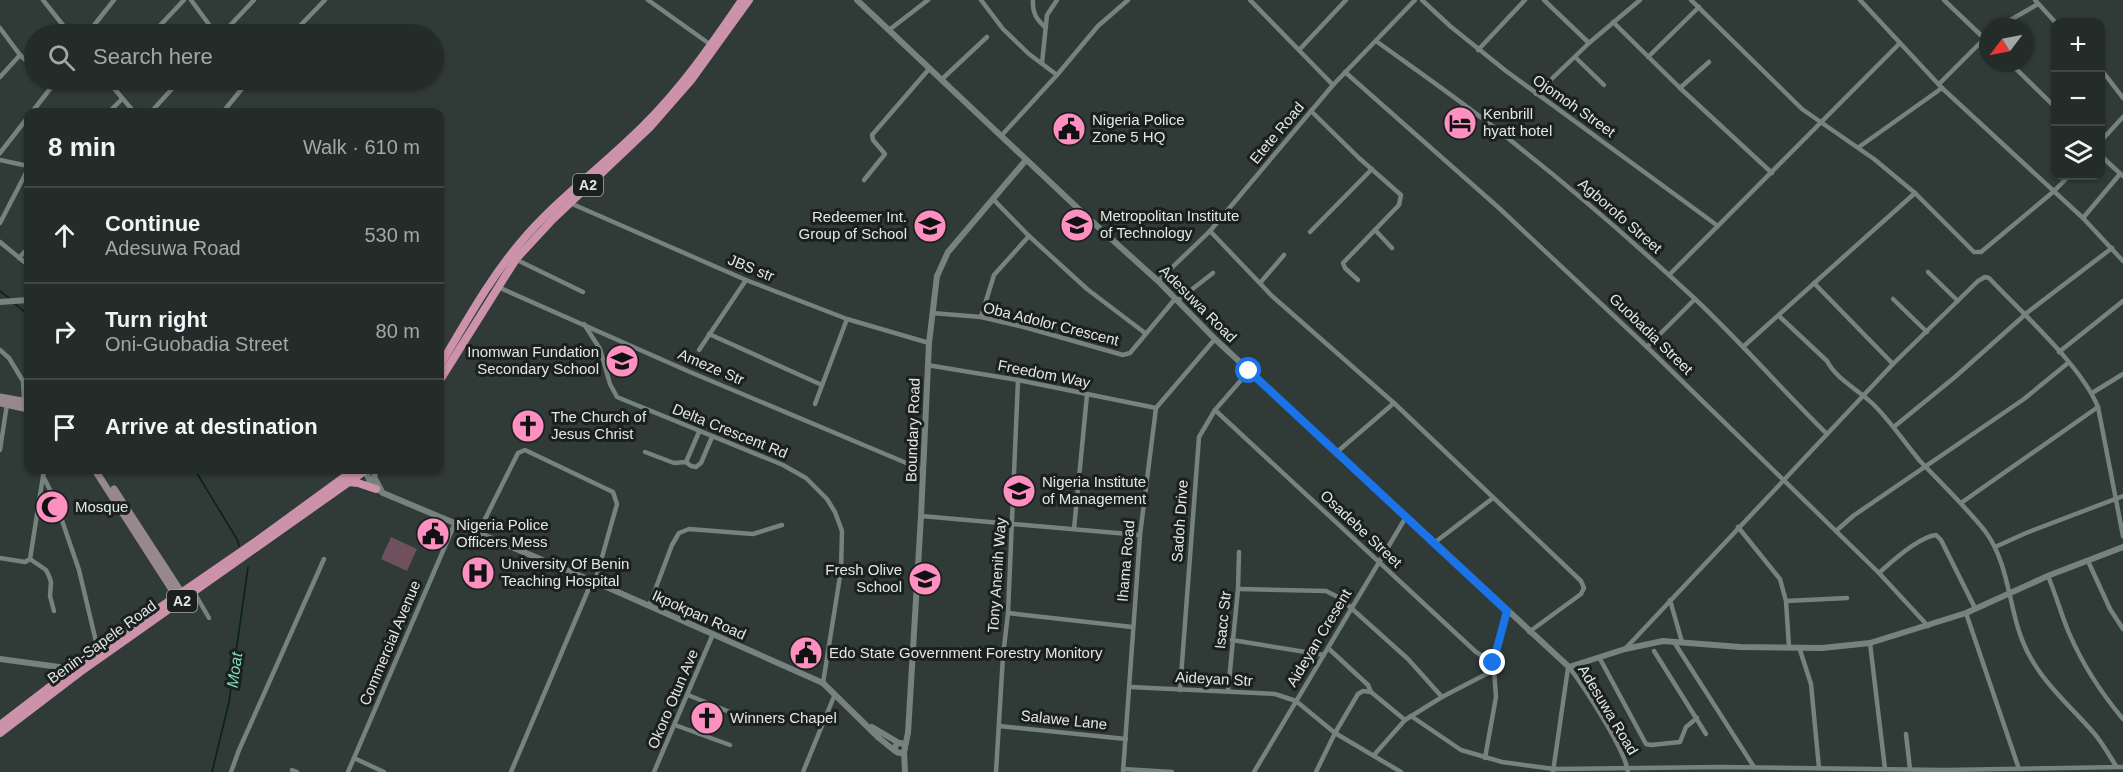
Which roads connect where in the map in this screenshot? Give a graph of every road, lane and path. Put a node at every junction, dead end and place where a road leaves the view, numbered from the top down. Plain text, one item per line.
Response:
1 (43, 0) edge
2 (114, 0) edge
3 (184, 0) edge
4 (190, 0) edge
5 (254, 0) edge
6 (325, 0) edge
7 (648, 0) edge
8 (742, 0) edge
9 (749, 0) edge
10 (856, 0) edge
11 (928, 0) edge
12 (981, 0) edge
13 (1033, 0) edge
14 (1057, 0) edge
15 (1128, 0) edge
16 (1250, 0) edge
17 (1346, 0) edge
18 (1415, 0) edge
19 (1422, 0) edge
20 (1525, 0) edge
21 (1544, 0) edge
22 (1640, 0) edge
23 (1691, 0) edge
24 (1860, 0) edge
25 (1944, 0) edge
26 (2036, 2) edge
27 (1700, 7) junction
28 (2012, 18) edge
29 (2051, 19) edge
30 (1613, 22) junction
31 (62, 24) edge
32 (95, 24) edge
33 (161, 24) edge
34 (208, 24) edge
35 (231, 24) edge
36 (302, 24) edge
37 (1044, 27) junction
38 (0, 28) edge
39 (889, 30) junction
40 (1979, 31) edge
41 (987, 37) dead end
42 (1376, 40) junction
43 (1589, 43) junction
44 (1900, 43) junction
45 (711, 45) junction
46 (1979, 46) edge
47 (1300, 49) junction
48 (1478, 50) junction
49 (20, 55) junction
50 (1575, 57) junction
51 (1648, 57) junction
52 (24, 59) edge
53 (1709, 62) dead end
54 (1042, 63) junction
55 (929, 69) junction
56 (1345, 72) junction
57 (2019, 72) edge
58 (2102, 72) edge
59 (1057, 75) junction
60 (0, 77) edge
61 (941, 80) junction
62 (1333, 85) junction
63 (1604, 85) dead end
64 (1940, 86) junction
65 (1680, 88) junction
66 (48, 90) edge
67 (115, 90) edge
68 (171, 90) edge
69 (241, 90) edge
70 (1536, 94) junction
71 (122, 99) junction
72 (2123, 99) edge
73 (2051, 104) edge
74 (35, 108) edge
75 (113, 108) edge
76 (130, 108) edge
77 (155, 108) edge
78 (226, 108) edge
79 (1311, 111) junction
80 (2123, 117) edge
81 (1821, 121) junction
82 (24, 122) edge
83 (1001, 136) junction
84 (2105, 137) edge
85 (1859, 147) junction
86 (0, 153) edge
87 (0, 160) edge
88 (1026, 160) junction
89 (2105, 160) edge
90 (24, 167) edge
91 (1372, 169) junction
92 (1772, 173) junction
93 (2122, 175) edge
94 (24, 176) edge
95 (864, 180) dead end
96 (2065, 180) edge
97 (2053, 192) junction
98 (1915, 193) junction
99 (993, 199) junction
100 (570, 203) junction
101 (2083, 218) junction
102 (0, 224) edge
103 (1718, 226) junction
104 (1375, 230) junction
105 (1210, 231) junction
106 (1310, 231) dead end
107 (1029, 236) junction
108 (0, 242) edge
109 (1392, 248) dead end
110 (2112, 248) junction
111 (24, 252) edge
112 (1284, 255) dead end
113 (19, 258) junction
114 (513, 258) junction
115 (2123, 261) edge
116 (24, 262) edge
117 (1928, 272) dead end
118 (1213, 273) dead end
119 (1669, 275) junction
120 (746, 280) junction
121 (1358, 280) dead end
122 (1158, 281) junction
123 (1260, 283) junction
124 (1814, 283) junction
125 (494, 285) junction
126 (583, 292) dead end
127 (1695, 299) junction
128 (1893, 299) dead end
129 (24, 300) edge
130 (1176, 300) junction
131 (1958, 301) junction
132 (2123, 301) edge
133 (0, 302) edge
134 (932, 313) junction
135 (2025, 315) junction
136 (1779, 316) junction
137 (981, 317) junction
138 (847, 319) junction
139 (584, 324) junction
140 (1927, 332) junction
141 (1146, 333) junction
142 (709, 334) junction
143 (1215, 339) junction
144 (929, 343) junction
145 (1744, 346) junction
146 (1647, 347) junction
147 (0, 350) edge
148 (699, 350) dead end
149 (2059, 352) junction
150 (444, 359) edge
151 (2068, 363) junction
152 (1893, 364) junction
153 (927, 365) junction
154 (1249, 371) junction
155 (444, 373) edge
156 (2123, 374) edge
157 (1018, 380) junction
158 (822, 385) junction
159 (24, 388) edge
160 (2092, 393) junction
161 (1087, 394) junction
162 (1862, 396) junction
163 (0, 397) edge
164 (24, 402) edge
165 (1394, 403) junction
166 (4, 404) edge
167 (815, 404) dead end
168 (2097, 407) junction
169 (24, 408) edge
170 (1156, 408) junction
171 (1215, 410) junction
172 (1894, 426) junction
173 (699, 432) junction
174 (1827, 434) junction
175 (712, 437) junction
176 (0, 450) edge
177 (645, 452) dead end
178 (1337, 452) junction
179 (686, 461) junction
180 (1926, 466) junction
181 (923, 470) junction
182 (98, 474) edge
183 (104, 474) edge
184 (349, 474) edge
185 (359, 474) edge
186 (367, 474) edge
187 (376, 474) edge
188 (43, 476) joint
189 (1784, 480) junction
190 (348, 482) junction
191 (379, 491) junction
192 (2123, 496) edge
193 (1493, 498) junction
194 (2115, 498) junction
195 (1961, 503) junction
196 (921, 516) junction
197 (1406, 517) junction
198 (455, 523) junction
199 (1012, 523) junction
200 (782, 525) dead end
201 (1738, 527) junction
202 (1074, 529) junction
203 (1836, 531) junction
204 (478, 533) junction
205 (1140, 535) junction
206 (2123, 536) edge
207 (1434, 543) junction
208 (1995, 547) junction
209 (2123, 547) edge
210 (1239, 552) dead end
211 (0, 559) edge
212 (324, 559) dead end
213 (27, 560) junction
214 (2088, 561) junction
215 (1379, 562) junction
216 (1879, 573) junction
217 (2048, 576) junction
218 (594, 581) junction
219 (1238, 589) junction
220 (194, 592) junction
221 (179, 594) junction
222 (2009, 594) junction
223 (1847, 598) dead end
224 (1670, 600) junction
225 (1786, 601) junction
226 (649, 606) junction
227 (1351, 607) junction
228 (1975, 608) junction
229 (54, 610) dead end
230 (1507, 611) junction
231 (1008, 613) junction
232 (1966, 613) junction
233 (210, 618) dead end
234 (1928, 626) junction
235 (1132, 627) junction
236 (2123, 629) edge
237 (1529, 632) junction
238 (713, 634) junction
239 (1232, 640) junction
240 (1674, 642) junction
241 (1682, 642) junction
242 (1870, 643) junction
243 (1789, 647) junction
244 (1799, 647) junction
245 (1328, 648) junction
246 (1625, 649) junction
247 (98, 650) junction
248 (1654, 651) dead end
249 (1324, 655) junction
250 (1599, 657) junction
251 (0, 658) edge
252 (1493, 666) junction
253 (1569, 668) junction
254 (77, 670) junction
255 (823, 683) junction
256 (1130, 687) junction
257 (1180, 690) junction
258 (1228, 691) junction
259 (1371, 692) junction
260 (835, 694) junction
261 (688, 695) junction
262 (1442, 697) junction
263 (1296, 701) junction
264 (737, 715) dead end
265 (1411, 716) junction
266 (1697, 718) junction
267 (2123, 719) edge
268 (1405, 720) junction
269 (0, 725) edge
270 (675, 725) junction
271 (999, 726) junction
272 (0, 733) edge
273 (1335, 733) junction
274 (1706, 734) dead end
275 (1906, 734) dead end
276 (1126, 739) junction
277 (730, 745) dead end
278 (900, 748) junction
279 (1374, 754) junction
280 (354, 758) junction
281 (1485, 758) junction
282 (2116, 766) junction
283 (1754, 767) junction
284 (2123, 767) edge
285 (1819, 768) junction
286 (1721, 769) edge
287 (1885, 769) junction
288 (1910, 769) junction
289 (2019, 769) junction
290 (1628, 770) edge
291 (1123, 771) edge
292 (1553, 771) edge
293 (1945, 771) edge
294 (2027, 771) edge
295 (231, 772) edge
296 (348, 772) edge
297 (384, 772) edge
298 (511, 772) edge
299 (654, 772) edge
300 (802, 772) edge
301 (905, 772) edge
302 (996, 772) edge
303 (1172, 772) edge
304 (1254, 772) edge
305 (1316, 772) edge
306 (1401, 772) edge

1 - 31 street
2 - 32 street
3 - 33 street
4 - 34 street
5 - 35 street
6 - 36 street
7 - 45 street
8 - 45 highway, A2
9 - 100 highway, A2
10 - 39 street, Adesuwa Road
11 - 39 street
12 - 54 street
13 - 37 street
14 - 37 street
15 - 59 street
16 - 47 street
17 - 47 street
18 - 42 street, Etete Road
19 - 48 street, Ojomoh Street
20 - 48 street
21 - 43 street
22 - 30 street
23 - 27 street
24 - 44 street
25 - 40 street
26 - 28 street
26 - 29 street
27 - 51 street
27 - 81 street
30 - 43 street
30 - 51 street
37 - 54 street
38 - 49 street
39 - 55 street, Adesuwa Road
41 - 61 street
42 - 56 street, Etete Road
42 - 119 street, Agborofo Street
43 - 50 street
44 - 64 street
44 - 81 street
45 - 114 highway, A2
46 - 64 street
47 - 62 street
48 - 70 street, Ojomoh Street
49 - 52 street
49 - 60 street
50 - 63 street
50 - 70 street
51 - 65 street
53 - 65 street
54 - 59 street
55 - 61 street, Adesuwa Road
55 - 95 street
56 - 62 street, Etete Road
56 - 146 street, Guobadia Street
57 - 73 street
58 - 72 street
59 - 83 street
61 - 83 street, Adesuwa Road
62 - 79 street, Etete Road
64 - 85 street
64 - 97 street
65 - 92 street
66 - 74 street
67 - 71 street
68 - 77 street
69 - 78 street
70 - 103 street, Ojomoh Street
71 - 75 street
71 - 76 street
79 - 91 street
79 - 105 street, Etete Road
80 - 84 street
81 - 85 street
81 - 92 street
82 - 86 street
83 - 88 street, Adesuwa Road
85 - 98 street
87 - 90 street
88 - 99 street, Boundary Road
88 - 122 street, Adesuwa Road
89 - 93 street
91 - 104 street
91 - 106 street
92 - 103 street
93 - 101 street
94 - 102 street
96 - 97 street
97 - 98 street
97 - 101 street
98 - 124 street
99 - 107 street
99 - 134 street, Boundary Road
100 - 114 highway, A2
100 - 120 street, JBS str
101 - 110 street
103 - 119 street
104 - 109 street
104 - 121 street
105 - 122 street, Etete Road
105 - 123 street
107 - 137 street
107 - 141 street
108 - 113 street
110 - 115 street
110 - 135 street
111 - 113 street
112 - 123 street
113 - 116 street
114 - 125 highway, A2
114 - 126 street
117 - 131 street
118 - 130 street, Oba Adolor Crescent
119 - 127 street, Agborofo Street
120 - 138 street, JBS str
120 - 142 street
122 - 130 street, Adesuwa Road
123 - 165 street
124 - 136 street
124 - 152 street
125 - 139 street, Ameze Str
125 - 150 highway, A2
125 - 155 highway, A2
127 - 145 street, Agborofo Street
127 - 146 street
128 - 140 street
129 - 133 street
130 - 141 street, Oba Adolor Crescent
130 - 143 street, Adesuwa Road
131 - 135 street
131 - 140 street
132 - 149 street
134 - 137 street, Oba Adolor Crescent
134 - 144 street, Boundary Road
135 - 149 street
135 - 172 street
136 - 145 street
136 - 162 street
137 - 141 street, Oba Adolor Crescent
138 - 144 street, JBS str
138 - 158 street
139 - 173 street, Delta Crescent Rd
139 - 181 street, Ameze Str
140 - 152 street
142 - 148 street
142 - 158 street
143 - 154 street, Adesuwa Road
143 - 170 street
144 - 153 street, Boundary Road
145 - 174 street, Agborofo Street
146 - 189 street, Guobadia Street
147 - 159 street
149 - 151 street
151 - 160 street
151 - 180 street
152 - 162 street
153 - 157 street, Freedom Way
153 - 181 street, Boundary Road
154 - 171 street, Sadoh Drive
154 - 178 street, Adesuwa Road
156 - 160 street
157 - 161 street, Freedom Way
157 - 199 street, Tony Anenih Way
158 - 167 street
160 - 168 street
161 - 170 street, Freedom Way
161 - 202 street
162 - 172 street
162 - 174 street
163 - 164 main road
165 - 178 street
165 - 193 street
166 - 169 main road
166 - 176 street
168 - 194 street
168 - 195 street
170 - 205 street, Ihama Road
171 - 215 street, Osadebe Street
171 - 257 street, Sadoh Drive
172 - 180 street
173 - 175 street, Delta Crescent Rd
173 - 179 street
174 - 189 street
175 - 179 street
175 - 255 street, Delta Crescent Rd
177 - 179 street
178 - 197 street, Adesuwa Road
180 - 195 street
180 - 203 street
181 - 196 street, Boundary Road
182 - 221 main road
183 - 221 main road
184 - 221 highway, Benin-Sapele Road / A2
185 - 190 highway, Benin-Sapele Road / A2
186 - 191 street
187 - 191 street
188 - 213 street
188 - 247 street
189 - 201 street
189 - 203 street, Guobadia Street
190 - 191 highway
190 - 220 highway, Benin-Sapele Road / A2
191 - 198 street, Ikpokpan Road
192 - 194 street
193 - 207 street
193 - 237 street
194 - 206 street
194 - 208 street
195 - 208 street
196 - 199 street
196 - 278 street, Boundary Road
197 - 207 street, Adesuwa Road
197 - 215 street, Aideyan Cresent
198 - 204 street, Ikpokpan Road
198 - 280 street, Commercial Avenue
199 - 202 street
199 - 231 street, Tony Anenih Way
200 - 226 street
201 - 224 street
201 - 225 street
202 - 205 street
203 - 216 street, Guobadia Street
204 - 218 street, Ikpokpan Road
204 - 218 street
205 - 235 street, Ihama Road
207 - 230 street, Adesuwa Road
208 - 222 street
209 - 214 street
210 - 219 street, Isacc Str
211 - 213 street
212 - 295 street
213 - 229 street
214 - 217 street
214 - 236 street
215 - 227 street, Aideyan Cresent
215 - 252 street, Osadebe Street
216 - 228 street
216 - 234 street, Guobadia Street
217 - 222 street
217 - 267 street
218 - 226 street, Ikpokpan Road
218 - 298 street
219 - 227 street
219 - 239 street, Isacc Str
220 - 233 street
220 - 254 highway, Benin-Sapele Road / A2
221 - 247 highway, Benin-Sapele Road / A2
222 - 228 street
222 - 282 street
223 - 225 street
224 - 241 street
224 - 246 street
225 - 243 street
226 - 238 street, Ikpokpan Road
227 - 245 street, Aideyan Cresent
227 - 262 street
228 - 232 street
230 - 237 street, Adesuwa Road
230 - 252 street
231 - 235 street
231 - 271 street, Tony Anenih Way
232 - 234 street
232 - 289 street
234 - 242 street
235 - 256 street, Ihama Road
237 - 253 street, Adesuwa Road
238 - 255 street, Ikpokpan Road
238 - 261 street, Okoro Otun Ave
239 - 249 street
239 - 258 street, Isacc Str
240 - 241 street
240 - 246 street
240 - 283 street
241 - 243 street
242 - 244 street
242 - 287 street
243 - 244 street
244 - 285 street
245 - 249 street, Aideyan Cresent
245 - 259 street
246 - 250 street
247 - 254 highway, Benin-Sapele Road / A2
248 - 266 street
249 - 263 street, Aideyan Cresent
250 - 253 street
250 - 266 street
251 - 254 street
252 - 262 street
252 - 281 street
253 - 290 street, Adesuwa Road
253 - 292 street
254 - 269 highway, Benin-Sapele Road / A2
254 - 272 highway, Benin-Sapele Road / A2
255 - 260 street, Ikpokpan Road
256 - 257 street, Aideyan Str
256 - 276 street, Ihama Road
257 - 258 street, Aideyan Str
258 - 263 street, Aideyan Str
259 - 268 street
259 - 273 street
260 - 278 street, Ikpokpan Road
260 - 300 street
261 - 264 street
261 - 270 street, Okoro Otun Ave
262 - 265 street
263 - 273 street
263 - 304 street, Aideyan Cresent
265 - 268 street
265 - 281 street
266 - 274 street
268 - 279 street
270 - 277 street
270 - 299 street, Okoro Otun Ave
271 - 276 street, Salawe Lane
271 - 302 street, Tony Anenih Way
273 - 279 street
273 - 305 street
275 - 288 street
276 - 291 street, Ihama Road
278 - 301 street, Boundary Road
279 - 306 street
280 - 296 street, Commercial Avenue
280 - 297 street
281 - 292 street
282 - 284 street
282 - 294 street
283 - 285 street
283 - 286 street
285 - 287 street
286 - 290 street
287 - 288 street
288 - 293 street
289 - 293 street
289 - 294 street
290 - 292 street
291 - 303 street

